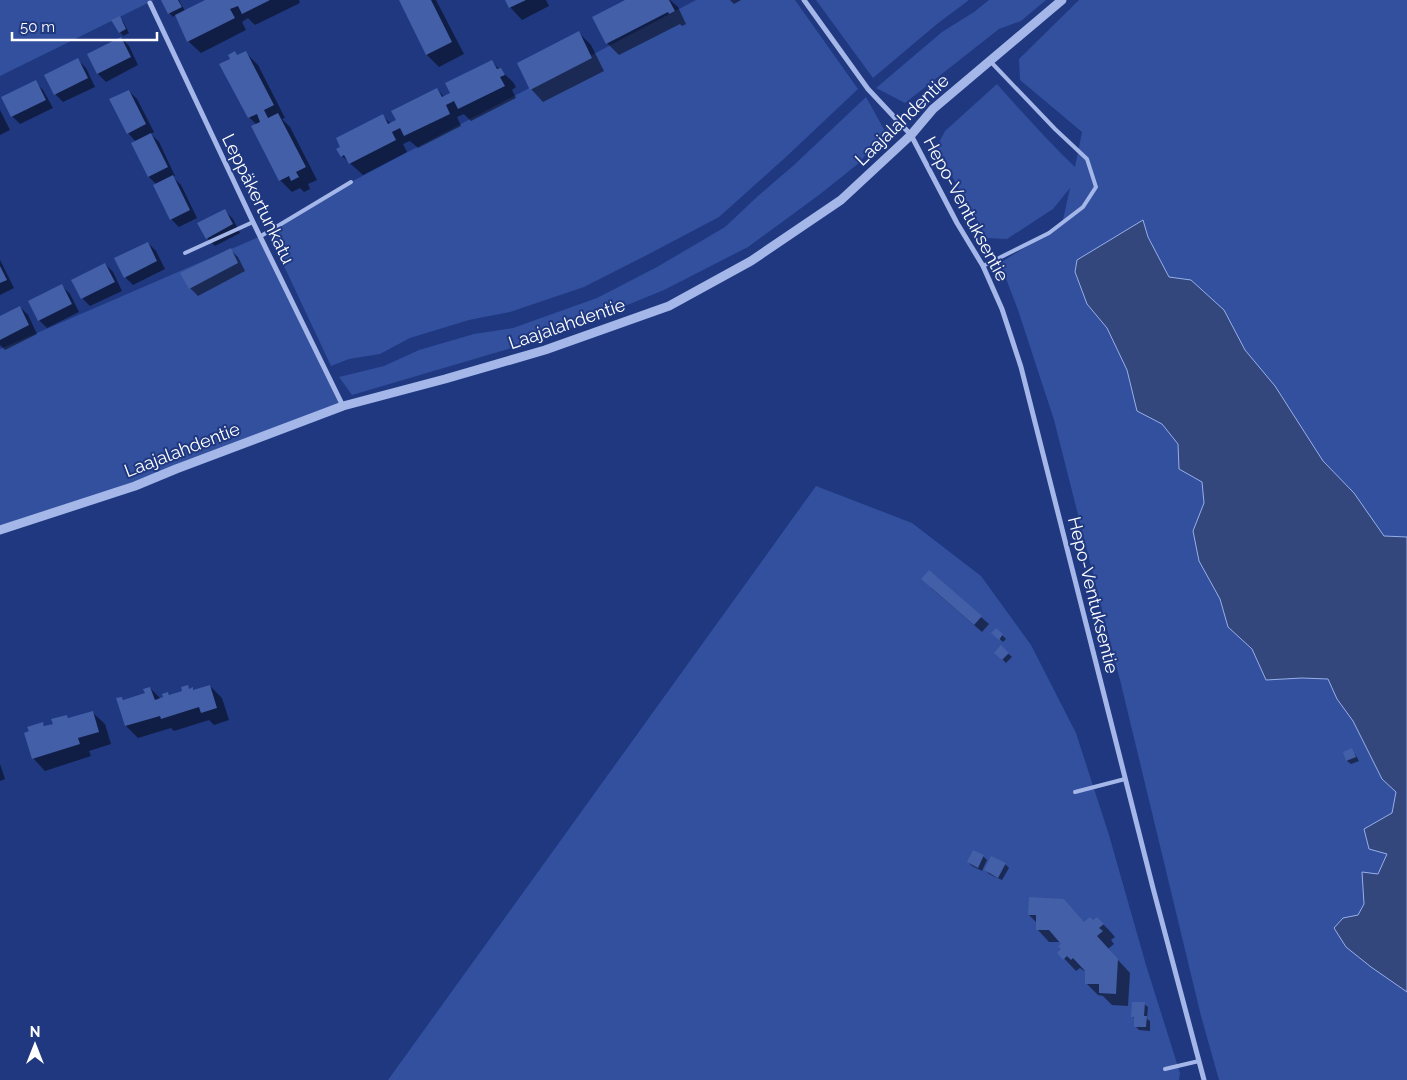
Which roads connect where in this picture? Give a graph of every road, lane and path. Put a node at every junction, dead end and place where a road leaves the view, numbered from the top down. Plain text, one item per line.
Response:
1 (804, 0) edge
2 (1062, 0) edge
3 (150, 3) dead end
4 (990, 61) junction
5 (911, 134) junction
6 (351, 182) dead end
7 (253, 222) junction
8 (261, 236) junction
9 (186, 253) dead end
10 (983, 266) junction
11 (343, 406) junction
12 (0, 530) edge
13 (1125, 779) junction
14 (1075, 792) dead end
15 (1199, 1061) junction
16 (1165, 1069) dead end
17 (1204, 1080) edge

1 - 5 street, Hepo-Ventuksentie
2 - 4 street, Laajalahdentie
3 - 7 street, Leppäkertunkatu
4 - 5 street, Laajalahdentie
4 - 10 lane
5 - 10 street, Hepo-Ventuksentie
5 - 11 street, Laajalahdentie
6 - 8 lane
7 - 8 street, Leppäkertunkatu
7 - 9 lane
8 - 11 street, Leppäkertunkatu
10 - 13 street, Hepo-Ventuksentie
11 - 12 street, Laajalahdentie
13 - 14 lane
13 - 15 street, Hepo-Ventuksentie
15 - 16 lane
15 - 17 street, Hepo-Ventuksentie

